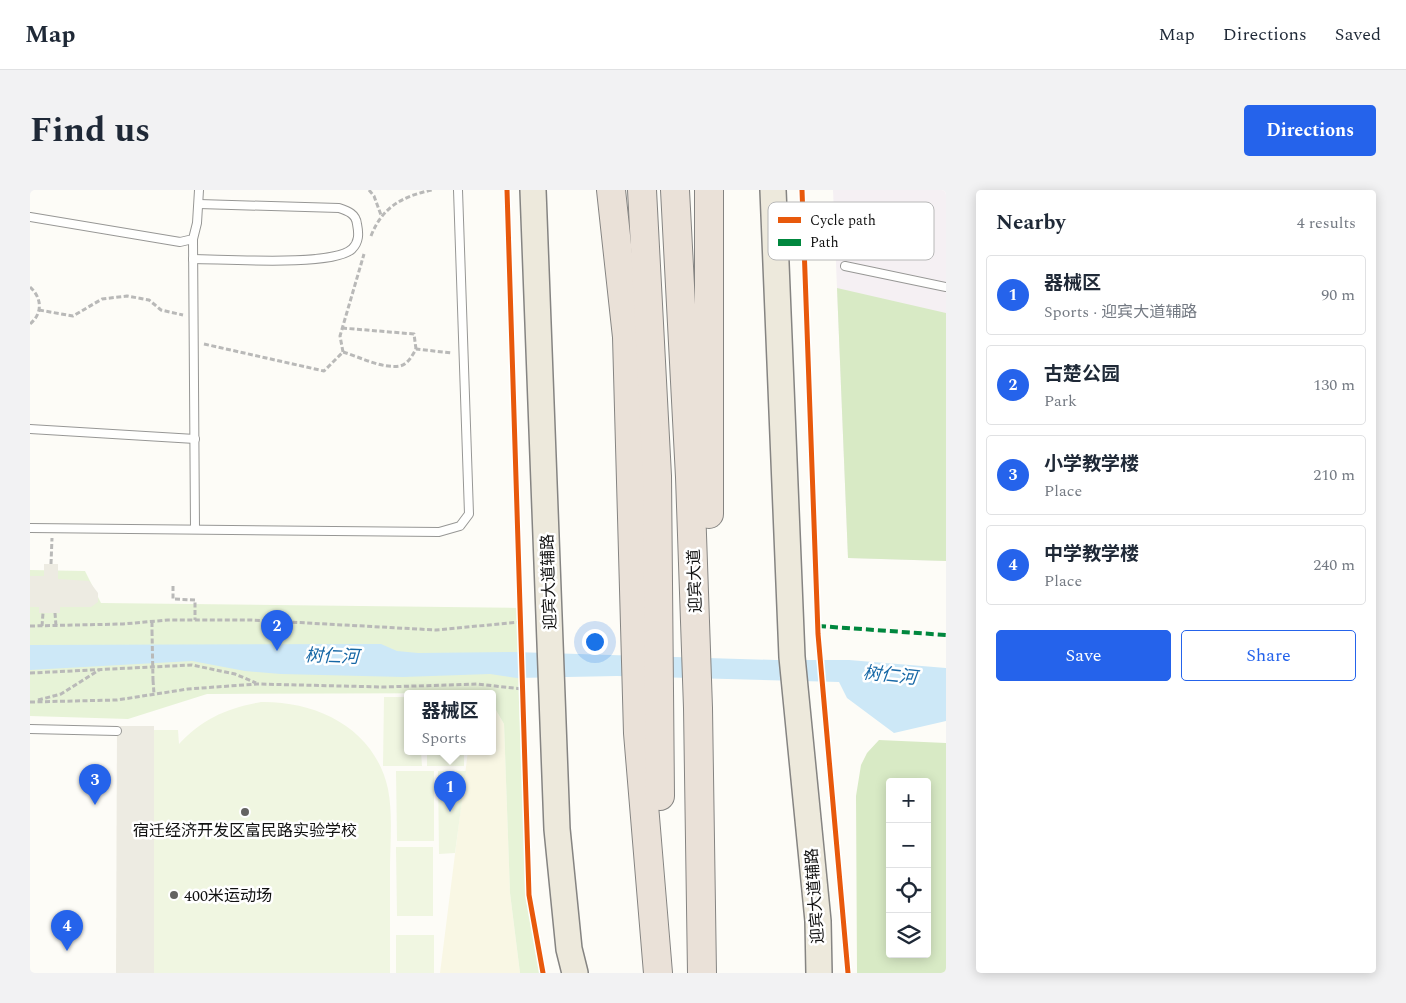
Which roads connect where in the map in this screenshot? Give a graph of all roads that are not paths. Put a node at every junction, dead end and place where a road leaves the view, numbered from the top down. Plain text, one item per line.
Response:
1 (199, 190) edge
2 (458, 190) edge
3 (533, 190) edge
4 (611, 190) edge
5 (642, 190) edge
6 (675, 190) edge
7 (709, 190) edge
8 (199, 204) junction
9 (30, 217) edge
10 (193, 239) junction
11 (193, 259) junction
12 (776, 260) edge
13 (845, 266) dead end
14 (946, 288) edge
15 (30, 429) edge
16 (195, 439) junction
17 (30, 528) edge
18 (195, 529) junction
19 (698, 708) junction
20 (30, 729) edge
21 (117, 731) dead end
22 (575, 973) edge
23 (660, 973) edge
24 (702, 973) edge
25 (819, 973) edge

1 - 8 lane
2 - 18 lane
3 - 22 main road, 迎宾大道辅路
4 - 23 highway
5 - 23 highway
6 - 19 highway, 迎宾大道
7 - 19 highway
8 - 10 lane
8 - 11 lane
9 - 10 lane
10 - 11 lane
11 - 16 lane
12 - 25 main road, 迎宾大道辅路
13 - 14 lane
15 - 16 lane
16 - 18 lane
17 - 18 lane
19 - 24 highway, 迎宾大道
20 - 21 lane

